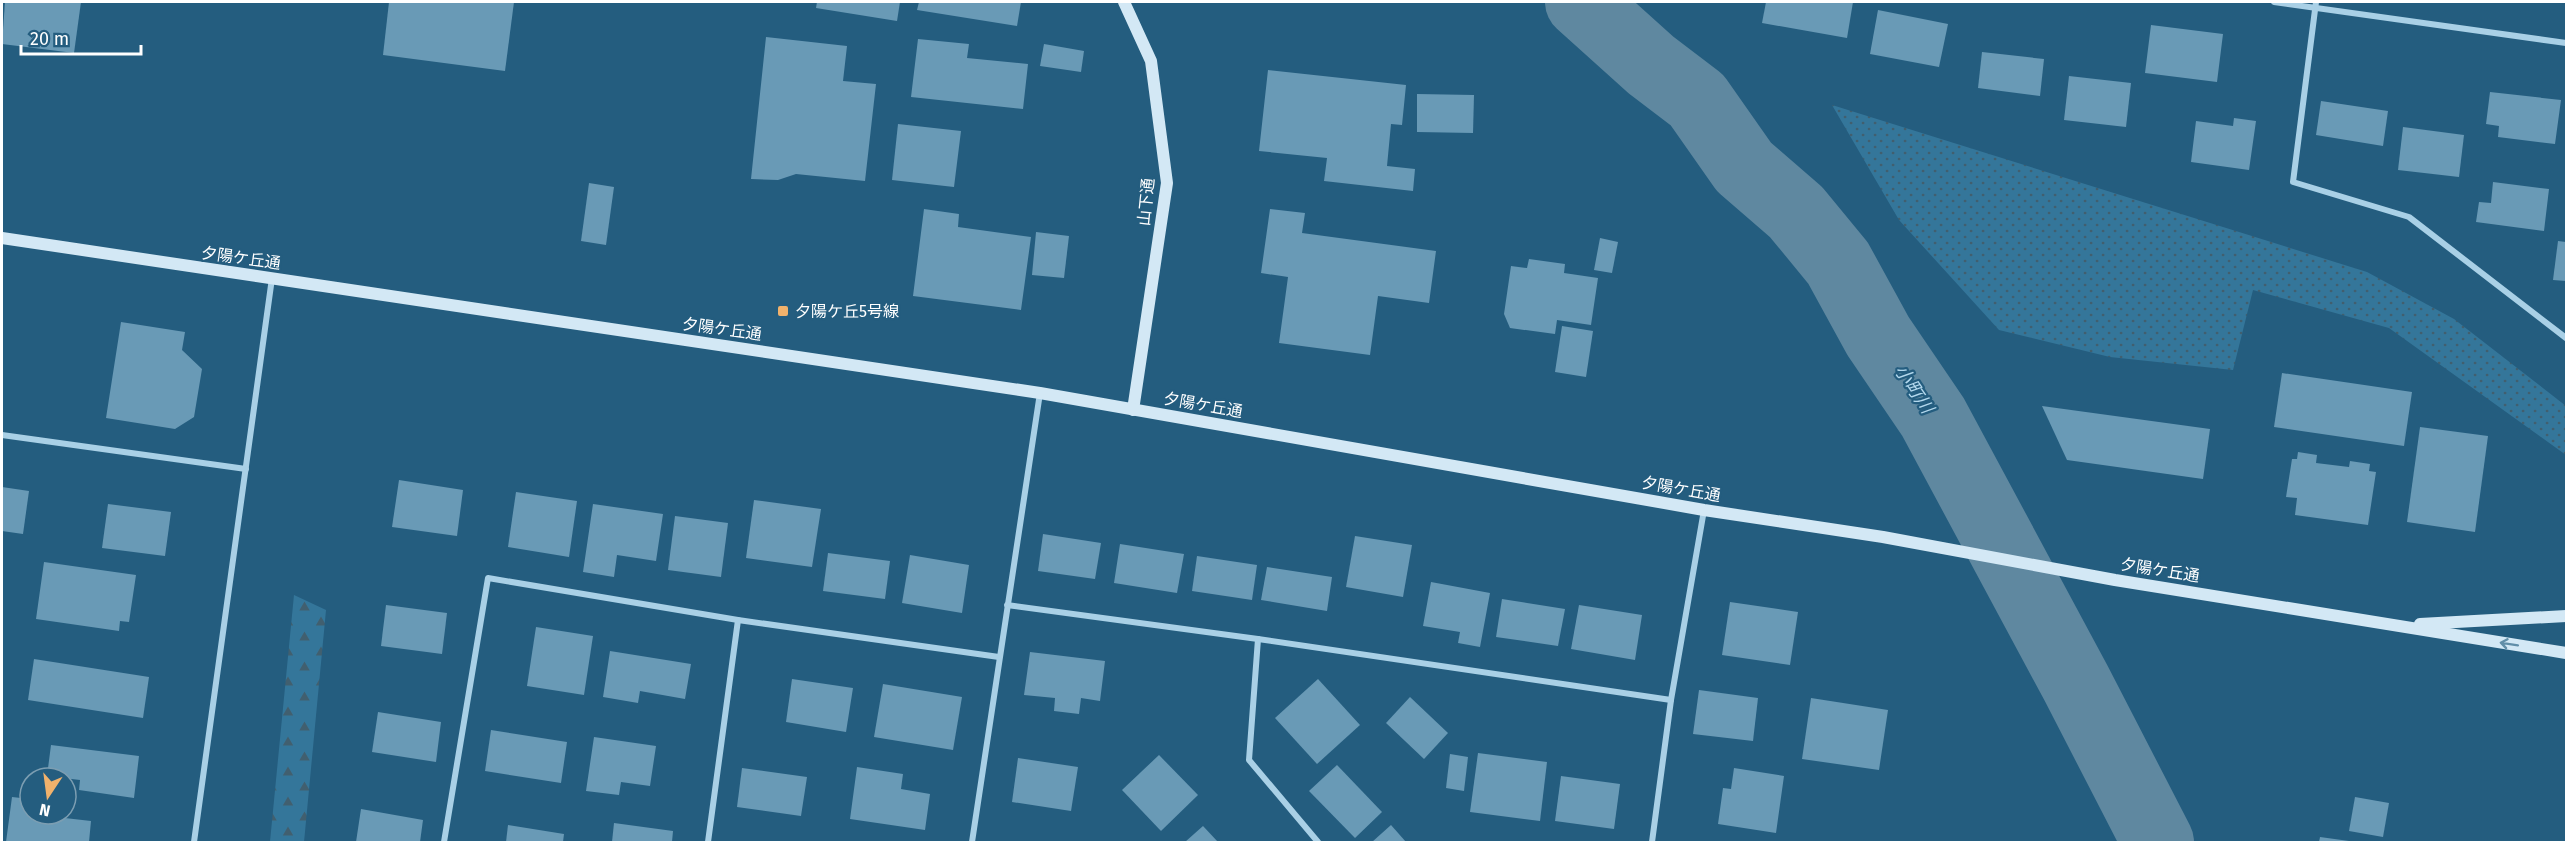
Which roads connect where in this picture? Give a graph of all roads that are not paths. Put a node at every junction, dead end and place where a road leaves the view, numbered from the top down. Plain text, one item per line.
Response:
1 (1125, 2) edge
2 (2274, 2) edge
3 (2315, 4) edge
4 (2566, 42) edge
5 (2, 238) edge
6 (272, 278) junction
7 (2566, 338) edge
8 (1040, 393) junction
9 (1133, 410) junction
10 (2, 435) edge
11 (246, 469) junction
12 (1704, 510) junction
13 (1007, 605) junction
14 (2566, 616) edge
15 (738, 620) junction
16 (2395, 625) junction
17 (1258, 639) junction
18 (2566, 653) edge
19 (999, 657) junction
20 (1671, 700) junction
21 (194, 843) edge
22 (444, 843) edge
23 (708, 843) edge
24 (972, 843) edge
25 (1318, 843) edge
26 (1652, 843) edge

1 - 9 street, 山下通
2 - 3 street
3 - 4 street
3 - 7 street
5 - 6 street, 夕陽ケ丘通
6 - 8 street, 夕陽ケ丘通
6 - 11 street
8 - 9 street, 夕陽ケ丘通
8 - 13 street
9 - 12 street, 夕陽ケ丘通
10 - 11 street
11 - 21 street
12 - 16 street, 夕陽ケ丘通
12 - 20 street
13 - 17 street
13 - 19 street
14 - 16 street, 夕陽ケ丘通
15 - 19 street
15 - 22 street
15 - 23 street
18 -> 16 street, 夕陽ケ丘通
17 - 20 street
17 - 25 street
19 - 24 street
20 - 26 street

